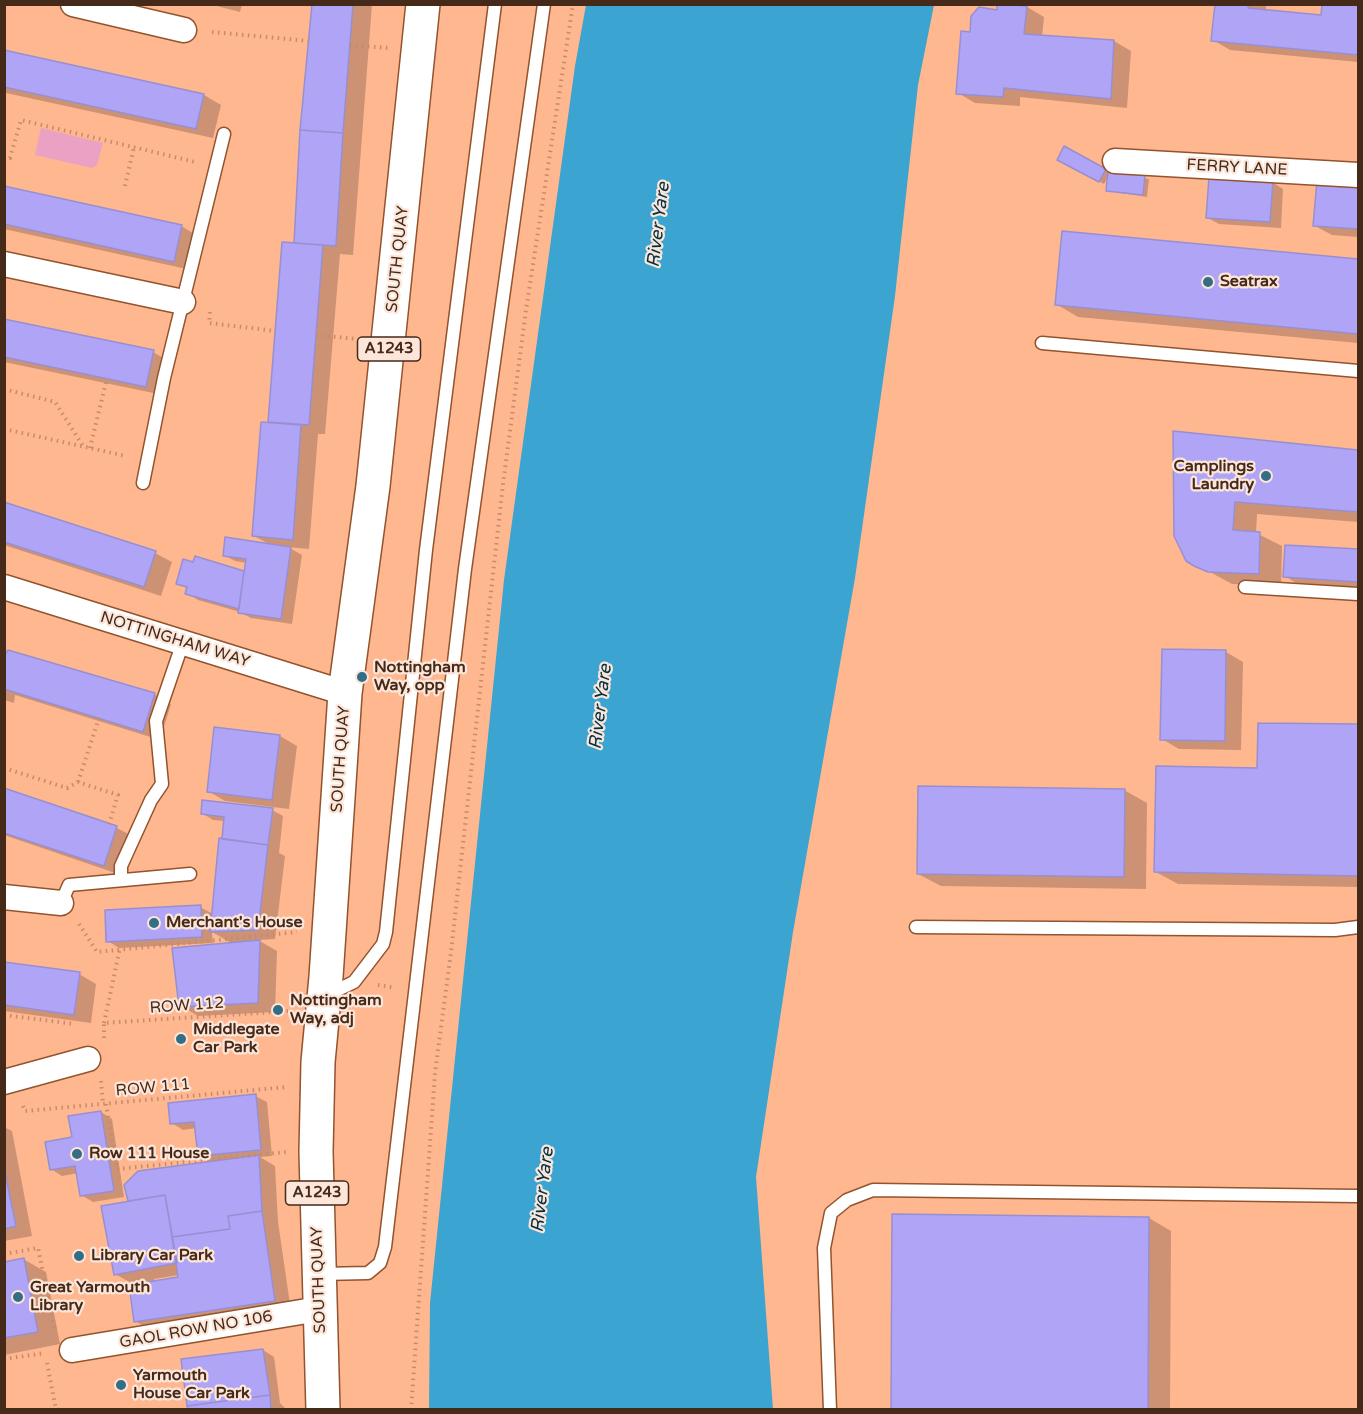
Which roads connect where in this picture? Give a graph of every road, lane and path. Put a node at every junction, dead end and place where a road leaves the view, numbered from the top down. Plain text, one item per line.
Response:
1 (73, 4) edge
2 (423, 4) edge
3 (495, 4) edge
4 (544, 4) edge
5 (573, 4) edge
6 (184, 30) joint
7 (309, 41) dead end
8 (224, 134) dead end
9 (134, 147) junction
10 (4, 156) edge
11 (1115, 161) dead end
12 (216, 168) junction
13 (1359, 175) edge
14 (125, 186) dead end
15 (4, 264) edge
16 (183, 302) junction
17 (276, 331) dead end
18 (316, 335) dead end
19 (389, 342) junction
20 (1042, 343) dead end
21 (1359, 371) edge
22 (107, 378) dead end
23 (4, 389) edge
24 (4, 429) edge
25 (83, 447) junction
26 (90, 448) junction
27 (147, 461) junction
28 (143, 483) dead end
29 (4, 587) edge
30 (1245, 588) dead end
31 (1359, 594) edge
32 (183, 642) junction
33 (345, 693) junction
34 (99, 718) dead end
35 (4, 768) edge
36 (78, 782) junction
37 (109, 824) dead end
38 (190, 874) dead end
39 (121, 880) junction
40 (4, 897) edge
41 (61, 903) junction
42 (915, 927) dead end
43 (1359, 927) edge
44 (329, 929) junction
45 (120, 948) junction
46 (354, 982) junction
47 (415, 991) junction
48 (446, 996) junction
49 (322, 1003) junction
50 (4, 1015) edge
51 (104, 1023) junction
52 (75, 1024) dead end
53 (88, 1059) joint
54 (7, 1081) edge
55 (318, 1085) junction
56 (106, 1104) junction
57 (316, 1152) junction
58 (1359, 1196) edge
59 (4, 1254) edge
60 (319, 1274) junction
61 (319, 1309) junction
62 (65, 1351) junction
63 (45, 1354) junction
64 (4, 1359) edge
65 (56, 1410) edge
66 (323, 1410) edge
67 (411, 1410) edge
68 (830, 1410) edge

1 - 6 street
2 - 19 main road, SOUTH QUAY / A1243
3 - 46 lane
4 - 47 lane
5 - 48 path
6 - 7 path
8 - 12 lane
9 - 10 path
9 - 12 path
9 - 14 path
11 - 13 street, FERRY LANE
12 - 16 lane
15 - 16 street
16 - 17 path
16 - 27 lane
18 - 19 path
19 - 33 main road, SOUTH QUAY / A1243
20 - 21 lane
22 - 26 path
23 - 25 path
24 - 25 path
25 - 26 path
26 - 27 path
27 - 28 lane
29 - 32 street, NOTTINGHAM WAY
30 - 31 lane
32 - 33 street, NOTTINGHAM WAY
32 - 39 lane
33 - 44 main road, SOUTH QUAY / A1243
34 - 36 path
35 - 36 path
36 - 37 path
38 - 39 lane
39 - 41 lane
40 - 41 street
41 - 45 path
42 - 43 lane
44 - 45 path
44 - 49 main road, SOUTH QUAY / A1243
45 - 51 path
46 - 47 path
46 - 49 lane
47 - 48 path
47 - 60 lane
48 - 67 path
49 - 51 path, ROW 112
49 - 55 main road, SOUTH QUAY / A1243
50 - 52 path
51 - 53 path
53 - 54 street
54 - 56 path, ROW 111
55 - 56 path, ROW 111
55 - 57 main road, SOUTH QUAY / A1243
56 - 57 path
57 - 60 main road, SOUTH QUAY / A1243
58 - 68 lane
59 - 62 path
60 - 61 main road, SOUTH QUAY / A1243
61 - 62 street, GAOL ROW NO 106
61 - 66 main road, SOUTH QUAY / A1243
62 - 63 path
63 - 64 path
63 - 65 path

